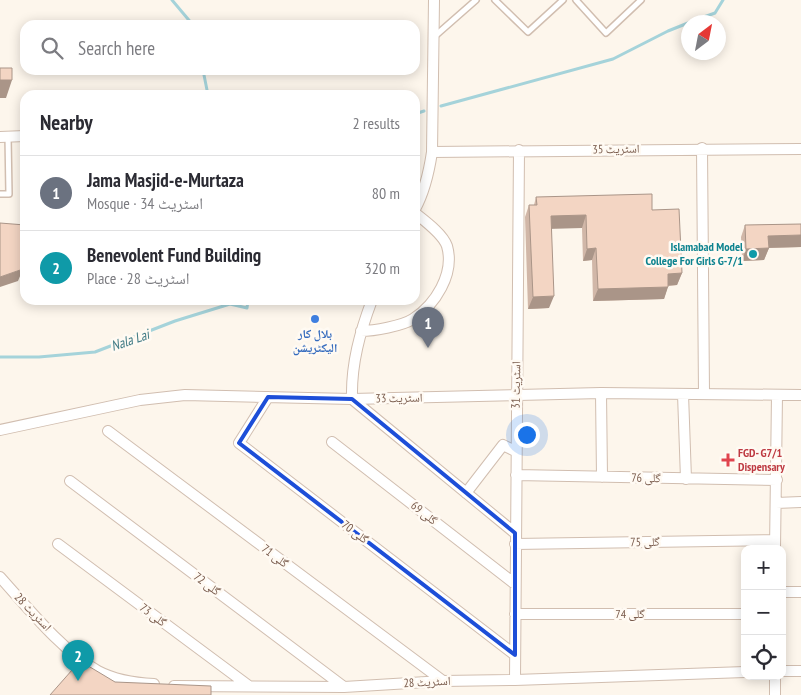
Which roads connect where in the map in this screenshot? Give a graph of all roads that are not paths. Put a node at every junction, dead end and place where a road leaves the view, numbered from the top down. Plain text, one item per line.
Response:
1 (434, 0) edge
2 (476, 0) edge
3 (495, 0) edge
4 (563, 0) edge
5 (576, 0) edge
6 (641, 0) edge
7 (434, 37) junction
8 (4, 136) edge
9 (20, 136) edge
10 (702, 148) junction
11 (801, 149) edge
12 (518, 150) junction
13 (432, 152) junction
14 (0, 194) edge
15 (420, 200) edge
16 (420, 217) edge
17 (370, 305) edge
18 (361, 331) junction
19 (602, 393) junction
20 (684, 394) junction
21 (704, 394) junction
22 (516, 395) junction
23 (776, 395) junction
24 (801, 395) edge
25 (268, 397) junction
26 (352, 399) junction
27 (0, 430) edge
28 (108, 431) dead end
29 (332, 442) dead end
30 (516, 451) junction
31 (516, 476) junction
32 (602, 477) junction
33 (686, 479) junction
34 (777, 480) junction
35 (70, 481) dead end
36 (466, 493) junction
37 (801, 502) edge
38 (776, 503) junction
39 (515, 533) junction
40 (58, 544) dead end
41 (515, 544) junction
42 (775, 544) edge
43 (1, 581) edge
44 (515, 584) junction
45 (786, 592) edge
46 (801, 592) edge
47 (515, 614) junction
48 (741, 614) edge
49 (515, 654) junction
50 (786, 671) edge
51 (801, 671) edge
52 (741, 672) edge
53 (514, 680) junction
54 (775, 680) edge
55 (443, 681) junction
56 (249, 686) junction
57 (344, 687) junction
58 (224, 691) edge
59 (775, 695) edge

1 - 7 street
2 - 7 lane
3 - 4 lane
5 - 6 lane
7 - 13 street
8 - 9 street
8 - 14 lane
10 - 11 street, اسٹریٹ 35
10 - 12 street, اسٹریٹ 35
10 - 21 street
12 - 13 street, اسٹریٹ 35
12 - 22 street, اسٹریٹ 31
13 - 15 street
16 - 18 street
17 - 18 street
18 - 26 street
19 - 20 street, اسٹریٹ 33
19 - 22 street, اسٹریٹ 33
19 - 32 street
20 - 21 street, اسٹریٹ 33
20 - 33 street
21 - 23 street, اسٹریٹ 33
22 - 26 street, اسٹریٹ 33
22 - 30 street, اسٹریٹ 31
23 - 24 street, اسٹریٹ 33
23 - 34 street
25 - 26 street, اسٹریٹ 33
25 - 27 street, اسٹریٹ 33
25 - 49 street, گلی 70
26 - 36 street
28 - 55 street, گلی 71
29 - 44 street, گلی 69
30 - 31 street, اسٹریٹ 31
30 - 36 street
31 - 32 street, گلی 76
31 - 39 street, اسٹریٹ 31
32 - 33 street, گلی 76
33 - 34 street, گلی 76
34 - 38 street
35 - 57 street, گلی 72
36 - 39 street
37 - 38 street
38 - 42 street
39 - 41 street, اسٹریٹ 31
40 - 56 street, گلی 73
41 - 42 street, گلی 75
41 - 44 street, اسٹریٹ 31
43 - 58 street, اسٹریٹ 28
44 - 47 street, اسٹریٹ 31
45 - 46 street
47 - 48 street, گلی 74
47 - 49 street, اسٹریٹ 31
49 - 53 street, اسٹریٹ 31
50 - 51 street
52 - 53 street, اسٹریٹ 28
53 - 55 street, اسٹریٹ 28
54 - 59 street
55 - 57 street, اسٹریٹ 28
56 - 57 street, اسٹریٹ 28
56 - 58 street, اسٹریٹ 28

